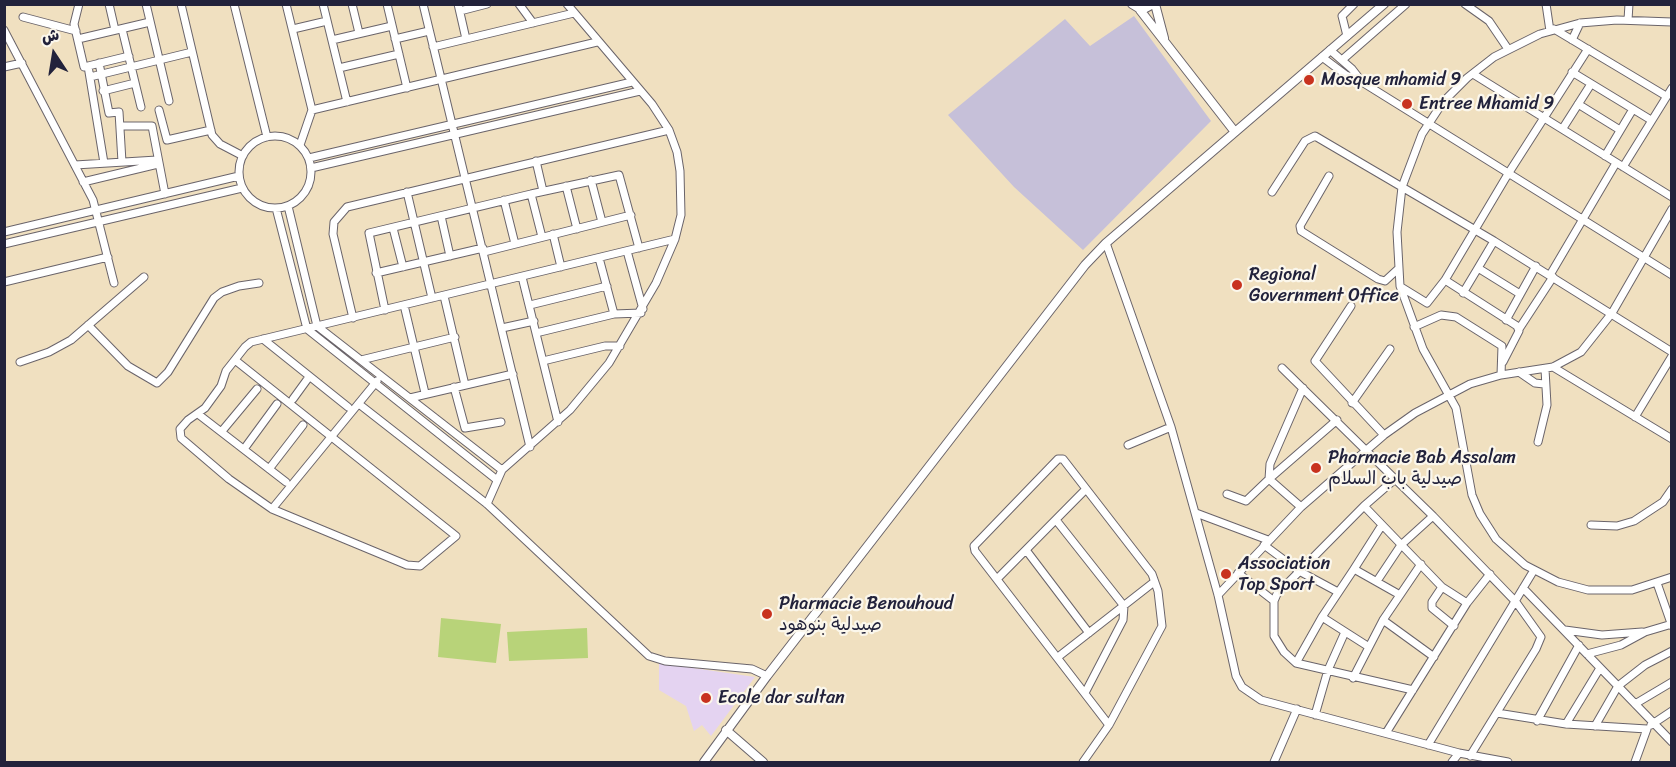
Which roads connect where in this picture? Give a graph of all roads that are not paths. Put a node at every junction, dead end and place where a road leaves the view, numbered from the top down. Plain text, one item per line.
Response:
1 (79, 4) edge
2 (109, 4) edge
3 (146, 4) edge
4 (181, 4) edge
5 (234, 4) edge
6 (286, 4) edge
7 (323, 4) edge
8 (352, 4) edge
9 (387, 4) edge
10 (423, 4) edge
11 (487, 4) edge
12 (519, 4) edge
13 (567, 4) edge
14 (1154, 4) edge
15 (1354, 4) edge
16 (1384, 4) edge
17 (1406, 4) edge
18 (1465, 4) edge
19 (1546, 4) edge
20 (1629, 4) edge
21 (1136, 7) edge
22 (459, 8) edge
23 (574, 13) junction
24 (23, 17) dead end
25 (1628, 20) junction
26 (327, 21) junction
27 (150, 22) junction
28 (1671, 22) edge
29 (533, 23) junction
30 (1580, 23) junction
31 (392, 26) junction
32 (119, 29) junction
33 (292, 29) junction
34 (4, 30) edge
35 (1552, 30) junction
36 (76, 31) junction
37 (429, 31) junction
38 (359, 33) junction
39 (1347, 36) junction
40 (78, 39) junction
41 (395, 39) junction
42 (466, 39) junction
43 (1164, 39) junction
44 (332, 40) junction
45 (1572, 40) junction
46 (597, 42) junction
47 (433, 47) junction
48 (1508, 49) junction
49 (1588, 49) junction
50 (1330, 50) junction
51 (192, 52) junction
52 (399, 54) junction
53 (129, 56) junction
54 (1322, 57) junction
55 (159, 60) junction
56 (1342, 60) junction
57 (21, 63) junction
58 (99, 63) junction
59 (88, 66) junction
60 (4, 67) edge
61 (131, 67) junction
62 (339, 68) junction
63 (1572, 72) junction
64 (101, 74) junction
65 (1473, 74) junction
66 (90, 76) junction
67 (441, 79) junction
68 (632, 82) junction
69 (1362, 82) junction
70 (135, 83) junction
71 (1591, 84) junction
72 (407, 88) junction
73 (1671, 88) edge
74 (105, 90) junction
75 (640, 91) junction
76 (93, 93) junction
77 (1666, 96) junction
78 (169, 100) dead end
79 (346, 102) junction
80 (1578, 104) junction
81 (141, 107) dead end
82 (1633, 109) junction
83 (159, 110) dead end
84 (312, 110) junction
85 (1543, 117) junction
86 (1652, 120) junction
87 (451, 124) junction
88 (1428, 124) junction
89 (121, 126) junction
90 (1563, 128) junction
91 (211, 130) junction
92 (669, 130) junction
93 (1620, 130) junction
94 (1235, 132) junction
95 (455, 136) junction
96 (267, 137) junction
97 (300, 145) junction
98 (243, 156) junction
99 (1605, 156) junction
100 (309, 158) junction
101 (536, 161) junction
102 (122, 162) junction
103 (157, 162) junction
104 (104, 163) junction
105 (1616, 163) junction
106 (75, 165) junction
107 (1623, 166) junction
108 (311, 168) junction
109 (1508, 174) junction
110 (239, 176) junction
111 (1329, 176) dead end
112 (466, 178) junction
113 (591, 180) junction
114 (84, 182) junction
115 (566, 186) junction
116 (1402, 187) junction
117 (242, 188) junction
118 (543, 191) junction
119 (407, 192) junction
120 (1272, 192) dead end
121 (165, 194) junction
122 (531, 194) junction
123 (1671, 197) edge
124 (504, 200) junction
125 (288, 206) junction
126 (276, 208) junction
127 (473, 208) junction
128 (1671, 209) edge
129 (97, 210) junction
130 (630, 215) junction
131 (441, 216) junction
132 (99, 220) junction
133 (1582, 220) junction
134 (603, 222) junction
135 (414, 223) junction
136 (393, 228) junction
137 (577, 229) junction
138 (1474, 229) junction
139 (4, 232) edge
140 (553, 234) junction
141 (542, 237) junction
142 (675, 240) junction
143 (1494, 241) junction
144 (1106, 243) junction
145 (4, 244) edge
146 (515, 244) junction
147 (639, 248) junction
148 (483, 250) junction
149 (627, 251) junction
150 (450, 256) junction
151 (108, 257) junction
152 (599, 258) junction
153 (1644, 258) junction
154 (424, 262) junction
155 (403, 267) junction
156 (561, 267) junction
157 (1536, 267) junction
158 (1478, 268) junction
159 (1398, 269) junction
160 (376, 273) junction
161 (1671, 275) edge
162 (1551, 276) junction
163 (144, 277) dead end
164 (522, 277) junction
165 (1445, 280) junction
166 (4, 282) edge
167 (114, 283) dead end
168 (258, 283) dead end
169 (492, 284) junction
170 (607, 286) junction
171 (1400, 286) junction
172 (1463, 293) junction
173 (1520, 294) junction
174 (444, 296) junction
175 (432, 298) junction
176 (1430, 302) junction
177 (404, 305) junction
178 (530, 305) junction
179 (1351, 306) dead end
180 (385, 310) junction
181 (642, 311) junction
182 (1612, 313) junction
183 (614, 314) junction
184 (1446, 314) junction
185 (353, 318) junction
186 (1506, 320) junction
187 (534, 321) junction
188 (88, 325) junction
189 (317, 326) junction
190 (1414, 327) junction
191 (502, 328) junction
192 (307, 329) junction
193 (1519, 330) junction
194 (536, 333) junction
195 (454, 337) junction
196 (263, 339) junction
197 (620, 346) junction
198 (415, 347) junction
199 (1390, 349) dead end
200 (1671, 354) edge
201 (235, 360) junction
202 (361, 360) junction
203 (20, 362) dead end
204 (543, 362) junction
205 (1503, 362) junction
206 (1282, 368) dead end
207 (1549, 368) junction
208 (1519, 372) junction
209 (513, 374) junction
210 (381, 375) junction
211 (1501, 375) junction
212 (309, 377) junction
213 (374, 384) junction
214 (1544, 384) junction
215 (465, 385) junction
216 (454, 387) junction
217 (1303, 388) junction
218 (257, 389) dead end
219 (425, 393) junction
220 (1449, 393) junction
221 (410, 398) junction
222 (293, 399) dead end
223 (1352, 403) junction
224 (276, 404) dead end
225 (359, 404) junction
226 (348, 407) dead end
227 (198, 414) junction
228 (1635, 417) junction
229 (1337, 420) junction
230 (501, 422) dead end
231 (558, 422) junction
232 (303, 425) dead end
233 (1171, 427) junction
234 (222, 431) junction
235 (1384, 435) junction
236 (333, 436) junction
237 (1671, 439) edge
238 (1538, 441) dead end
239 (1128, 445) dead end
240 (530, 447) junction
241 (244, 449) junction
242 (1367, 450) junction
243 (269, 469) junction
244 (502, 470) junction
245 (1269, 479) junction
246 (1395, 479) junction
247 (497, 480) junction
248 (286, 482) dead end
249 (1086, 489) junction
250 (1671, 489) edge
251 (1227, 494) dead end
252 (487, 504) junction
253 (1364, 506) junction
254 (1301, 507) junction
255 (273, 509) junction
256 (1196, 513) junction
257 (1433, 516) junction
258 (1056, 520) junction
259 (1382, 525) junction
260 (1592, 525) dead end
261 (1266, 543) junction
262 (1401, 545) junction
263 (1026, 550) junction
264 (1421, 564) junction
265 (1354, 569) junction
266 (1534, 570) junction
267 (1299, 571) junction
268 (1238, 573) junction
269 (1490, 574) junction
270 (1671, 577) edge
271 (998, 578) junction
272 (1377, 581) junction
273 (1154, 582) junction
274 (1657, 583) junction
275 (1443, 587) junction
276 (1523, 588) junction
277 (1338, 592) junction
278 (1218, 595) junction
279 (1401, 595) junction
280 (1274, 601) junction
281 (1516, 602) junction
282 (1467, 603) junction
283 (1124, 606) junction
284 (1322, 617) junction
285 (1383, 620) junction
286 (1671, 625) edge
287 (1454, 626) junction
288 (1565, 630) junction
289 (1345, 632) junction
290 (1645, 632) junction
291 (1089, 633) junction
292 (1579, 645) junction
293 (1369, 647) junction
294 (1671, 651) edge
295 (1587, 654) junction
296 (1058, 657) junction
297 (1434, 657) junction
298 (1296, 663) junction
299 (1600, 668) junction
300 (1328, 670) junction
301 (767, 676) junction
302 (1353, 678) junction
303 (1671, 682) edge
304 (1618, 686) junction
305 (1413, 690) junction
306 (1085, 693) junction
307 (1635, 704) junction
308 (1297, 709) junction
309 (1671, 711) edge
310 (1497, 713) junction
311 (1316, 715) junction
312 (1537, 721) junction
313 (1654, 723) junction
314 (1566, 724) junction
315 (1109, 725) junction
316 (1595, 726) junction
317 (1647, 729) junction
318 (726, 730) junction
319 (1386, 734) junction
320 (1671, 742) edge
321 (1428, 745) junction
322 (1459, 753) junction
323 (1470, 756) junction
324 (704, 762) edge
325 (763, 762) edge
326 (1083, 762) edge
327 (1274, 762) edge
328 (1452, 762) edge
329 (1508, 762) edge
330 (1635, 762) edge

1 - 36 street
2 - 32 street
3 - 27 street
4 - 51 street
5 - 96 street
6 - 33 street
7 - 26 street
8 - 38 street
9 - 31 street
10 - 37 street
11 - 22 street
12 - 29 street
13 - 23 street
14 - 21 main road
14 - 43 main road
15 - 39 street
16 - 39 main road
17 - 56 street
18 - 48 street
19 - 35 street
20 - 25 street
21 - 43 main road
22 - 42 street
23 - 29 street
23 - 46 street
24 - 36 street
25 - 28 street
25 - 30 street
26 - 33 street
26 - 44 street
27 - 32 street
27 - 55 street
29 - 42 street
30 - 35 street
30 - 45 street
31 - 38 street
31 - 41 street
32 - 40 street
32 - 53 street
33 - 84 street
34 - 57 street
35 - 45 street
35 - 48 street
36 - 40 street
37 - 41 street
37 - 47 street
38 - 44 street
39 - 50 main road
40 - 59 street
41 - 52 street
42 - 47 street
43 - 94 main road
44 - 62 street
45 - 49 street
46 - 67 street
46 - 68 street
47 - 67 street
48 - 65 street
49 - 63 street
49 - 77 street
50 - 54 main road
50 - 56 street
51 - 55 street
51 - 91 street
52 - 62 street
52 - 72 street
53 - 58 street
53 - 61 street
54 - 69 street
54 - 94 main road
55 - 61 street
55 - 78 street
56 - 69 street
57 - 60 street
57 - 106 street
58 - 59 street
58 - 64 street
59 - 66 street
61 - 64 street
61 - 70 street
62 - 79 street
63 - 71 street
63 - 85 street
64 - 66 street
64 - 74 street
65 - 85 street
65 - 88 street
66 - 76 street
67 - 72 street
67 - 87 street
68 - 75 street
68 - 87 street
69 - 88 street
70 - 74 street
70 - 81 street
71 - 80 street
71 - 82 street
72 - 79 street
73 - 77 street
74 - 76 street
74 - 89 street
75 - 92 street
75 - 95 street
76 - 104 street
77 - 86 street
79 - 84 street
80 - 90 street
80 - 93 street
82 - 86 street
82 - 93 street
83 - 91 street
84 - 97 street
85 - 90 street
85 - 109 street
86 - 107 street
87 - 95 street
87 - 100 street
88 - 109 street
88 - 116 street
89 - 102 street
89 - 103 street
90 - 99 street
91 - 98 street
92 - 101 street
92 - 142 street
93 - 99 street
94 - 144 main road
95 - 108 street
95 - 112 street
96 - 97 street
96 - 98 street
97 - 100 street
98 - 110 street
99 - 105 street
100 - 108 street
101 - 112 street
101 - 118 street
102 - 103 street
102 - 104 street
103 - 114 street
103 - 121 street
104 - 106 street
105 - 107 street
105 - 133 street
106 - 114 street
107 - 123 street
108 - 125 street
109 - 133 street
109 - 138 street
110 - 117 street
110 - 121 street
111 - 159 street
112 - 119 street
112 - 127 street
113 - 115 street
113 - 130 street
113 - 134 street
114 - 129 street
115 - 118 street
115 - 137 street
116 - 120 street
116 - 138 street
116 - 159 street
117 - 126 street
117 - 132 street
118 - 122 street
119 - 135 street
119 - 185 street
121 - 129 street
122 - 124 street
122 - 141 street
124 - 127 street
124 - 146 street
125 - 126 street
125 - 189 street
126 - 192 street
127 - 131 street
127 - 148 street
128 - 153 street
129 - 132 street
129 - 139 street
130 - 134 street
130 - 147 street
131 - 135 street
131 - 150 street
132 - 145 street
132 - 151 street
133 - 153 street
133 - 162 street
134 - 137 street
135 - 136 street
135 - 154 street
136 - 155 street
136 - 160 street
137 - 140 street
138 - 143 street
138 - 165 street
140 - 141 street
140 - 156 street
141 - 146 street
142 - 147 street
142 - 181 street
143 - 157 street
143 - 158 street
144 - 233 street
144 - 301 main road
146 - 148 street
147 - 149 street
148 - 150 street
148 - 169 street
149 - 152 street
149 - 181 street
150 - 154 street
151 - 166 street
151 - 167 street
152 - 156 street
152 - 170 street
153 - 161 street
153 - 182 street
154 - 155 street
154 - 175 street
155 - 160 street
156 - 164 street
157 - 162 street
157 - 173 street
158 - 172 street
158 - 173 street
159 - 171 street
160 - 180 street
162 - 182 street
162 - 193 street
163 - 188 street
164 - 169 street
164 - 178 street
165 - 172 street
165 - 176 street
168 - 188 street
169 - 174 street
169 - 191 street
170 - 178 street
170 - 183 street
171 - 176 street
171 - 190 street
172 - 186 street
173 - 186 street
174 - 175 street
174 - 195 street
175 - 177 street
176 - 184 street
177 - 180 street
177 - 198 street
178 - 187 street
179 - 223 street
180 - 185 street
181 - 183 street
181 - 197 street
182 - 200 street
182 - 207 street
183 - 194 street
184 - 190 street
184 - 205 street
185 - 189 street
186 - 193 street
187 - 191 street
187 - 194 street
188 - 203 street
189 - 192 street
189 - 202 street
190 - 220 street
191 - 209 street
192 - 196 street
192 - 213 street
193 - 205 street
194 - 204 street
195 - 198 street
195 - 215 street
196 - 201 street
196 - 212 street
197 - 204 street
197 - 231 street
198 - 202 street
198 - 219 street
199 - 223 street
200 - 228 street
201 - 227 street
201 - 236 street
202 - 210 street
204 - 231 street
205 - 211 street
206 - 217 street
207 - 208 street
207 - 214 street
207 - 228 street
208 - 211 street
208 - 214 street
209 - 215 street
209 - 240 street
210 - 213 street
210 - 221 street
211 - 220 street
212 - 222 street
212 - 226 street
213 - 225 street
213 - 247 street
214 - 238 street
215 - 216 street
216 - 219 street
216 - 230 street
217 - 229 street
217 - 245 street
218 - 234 street
219 - 221 street
220 - 235 street
220 - 266 street
221 - 244 street
223 - 235 street
224 - 241 street
225 - 236 street
225 - 252 street
227 - 234 street
227 - 255 street
228 - 237 street
229 - 242 street
229 - 245 street
231 - 240 street
232 - 243 street
233 - 239 street
233 - 256 street
234 - 241 street
235 - 242 street
236 - 255 street
236 - 255 street
240 - 244 street
241 - 243 street
242 - 246 street
242 - 254 street
243 - 248 street
244 - 247 street
245 - 251 street
245 - 254 street
246 - 253 street
246 - 257 street
247 - 252 street
249 - 258 street
249 - 271 street
249 - 273 street
250 - 260 street
252 - 301 street
253 - 259 street
253 - 267 street
254 - 261 street
256 - 261 street
256 - 278 street
257 - 262 street
257 - 269 street
258 - 263 street
258 - 283 street
259 - 262 street
259 - 265 street
261 - 267 street
261 - 268 street
262 - 264 street
262 - 272 street
263 - 271 street
263 - 291 street
264 - 275 street
264 - 279 street
265 - 272 street
265 - 277 street
266 - 274 street
266 - 276 street
267 - 277 street
267 - 280 street
268 - 278 street
268 - 280 street
269 - 281 street
269 - 282 street
270 - 274 street
271 - 296 street
272 - 279 street
273 - 283 street
273 - 315 street
274 - 286 street
275 - 282 street
275 - 287 street
276 - 281 street
276 - 288 street
277 - 284 street
278 - 308 street
279 - 285 street
280 - 298 street
281 - 310 street
281 - 321 street
282 - 287 street
283 - 291 street
283 - 306 street
284 - 289 street
284 - 298 street
285 - 293 street
285 - 297 street
286 - 290 street
287 - 297 street
288 - 290 street
288 - 292 street
289 - 293 street
289 - 300 street
290 - 295 street
291 - 296 street
292 - 295 street
292 - 312 street
293 - 302 street
294 - 304 street
295 - 299 street
296 - 306 street
297 - 305 street
298 - 300 street
299 - 304 street
299 - 314 street
300 - 302 street
300 - 311 street
301 - 318 main road
302 - 305 street
303 - 307 street
304 - 307 street
304 - 316 street
305 - 319 street
306 - 315 street
307 - 313 street
308 - 311 street
308 - 327 street
309 - 313 street
310 - 312 street
310 - 323 street
311 - 319 street
312 - 314 street
313 - 317 street
313 - 320 street
314 - 316 street
315 - 326 street
316 - 317 street
317 - 330 street
318 - 324 main road
318 - 325 main road
319 - 321 street
321 - 322 street
322 - 323 street
322 - 328 street
323 - 329 street

